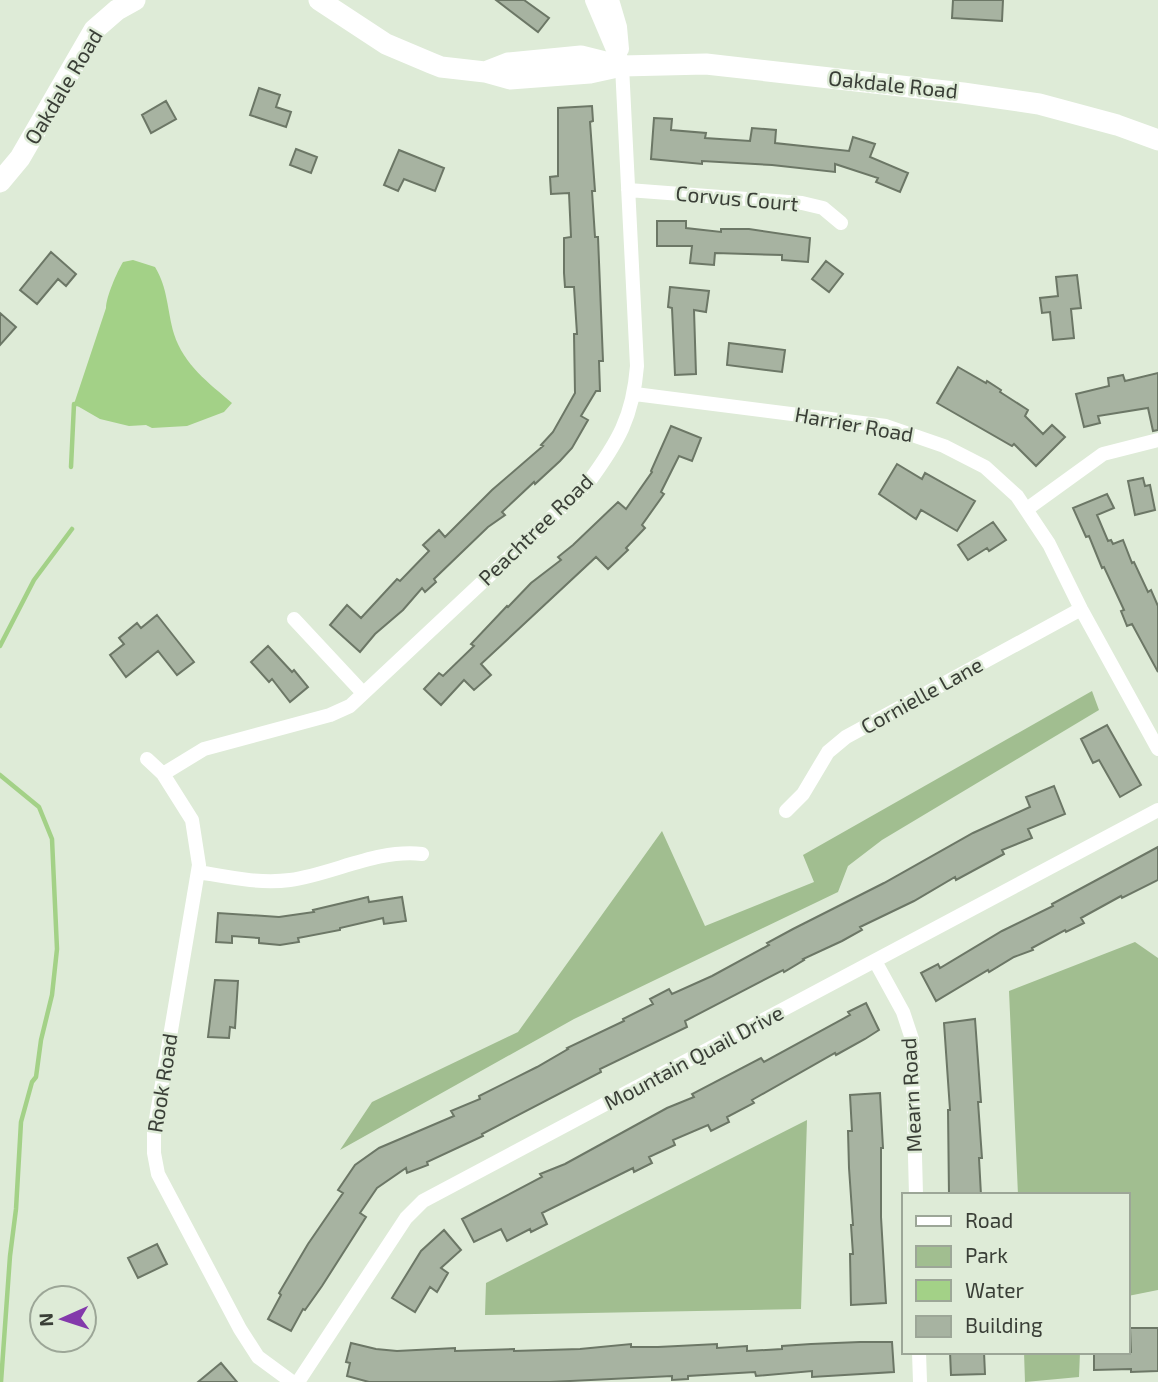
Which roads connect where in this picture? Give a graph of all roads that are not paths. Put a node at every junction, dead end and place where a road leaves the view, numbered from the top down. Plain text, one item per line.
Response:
1 (135, 0) edge
2 (319, 0) edge
3 (594, 0) edge
4 (611, 0) edge
5 (622, 66) junction
6 (1158, 140) edge
7 (0, 182) edge
8 (628, 190) junction
9 (841, 223) dead end
10 (635, 394) junction
11 (1158, 440) edge
12 (1027, 509) junction
13 (1081, 609) junction
14 (295, 619) dead end
15 (363, 693) junction
16 (1158, 749) edge
17 (147, 759) dead end
18 (163, 774) junction
19 (1158, 810) edge
20 (786, 811) dead end
21 (422, 854) dead end
22 (198, 872) junction
23 (875, 961) junction
24 (916, 1193) edge
25 (919, 1354) edge
26 (292, 1382) edge
27 (298, 1382) edge
28 (920, 1382) edge

1 - 7 main road, Oakdale Road
2 - 5 main road, Oakdale Road
3 - 5 street, Peachtree Road
4 - 5 street, Peachtree Road
5 - 6 main road, Oakdale Road
5 - 8 street, Peachtree Road
8 - 9 street, Corvus Court
8 - 10 street, Peachtree Road
10 - 12 street, Harrier Road
10 - 15 street, Peachtree Road
11 - 12 street
12 - 13 street, Harrier Road
13 - 16 street, Harrier Road
13 - 20 street, Cornielle Lane
14 - 15 street
15 - 18 street, Peachtree Road
17 - 18 street, Rook Road
18 - 22 street, Rook Road
19 - 23 street, Mountain Quail Drive
21 - 22 street
22 - 26 street, Rook Road
23 - 24 street, Mearn Road
23 - 27 street, Mountain Quail Drive
25 - 28 street

